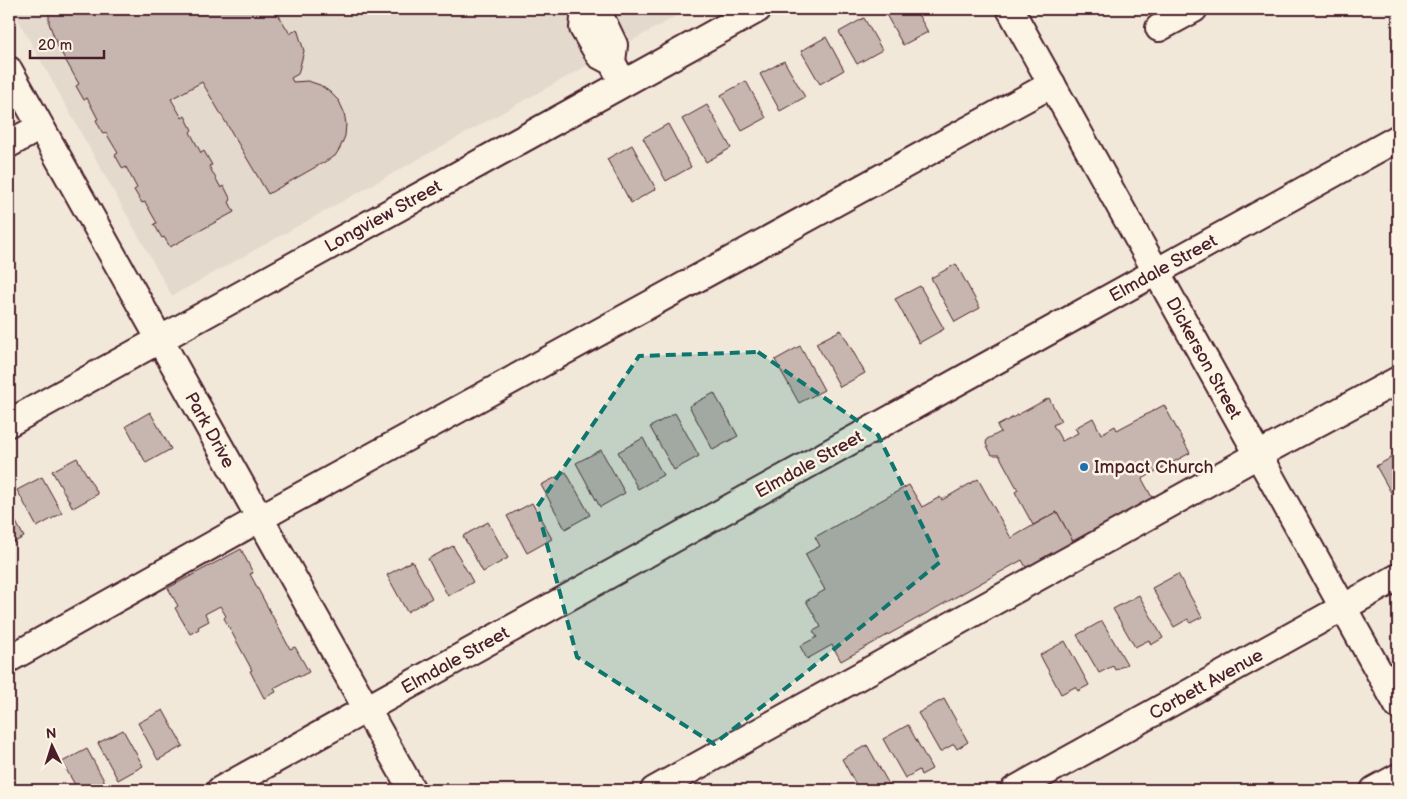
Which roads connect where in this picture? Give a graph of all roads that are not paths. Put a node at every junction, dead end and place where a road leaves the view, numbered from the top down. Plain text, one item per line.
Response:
1 (758, 9) edge
2 (1010, 9) edge
3 (1194, 9) edge
4 (1159, 28) dead end
5 (9, 70) edge
6 (1052, 84) junction
7 (40, 127) junction
8 (1398, 138) edge
9 (9, 144) edge
10 (1156, 272) junction
11 (160, 340) junction
12 (1398, 380) edge
13 (9, 423) edge
14 (1258, 455) junction
15 (260, 518) junction
16 (1398, 577) edge
17 (1343, 608) junction
18 (9, 659) edge
19 (1398, 706) edge
20 (366, 709) junction
21 (1398, 777) edge
22 (220, 790) edge
23 (412, 790) edge
24 (654, 790) edge
25 (1014, 790) edge
26 (1374, 790) edge

1 - 11 street, Longview Street
2 - 6 street, Dickerson Street
3 - 4 street
5 - 7 street, Park Drive
6 - 10 street, Dickerson Street
6 - 15 street
7 - 9 street
7 - 11 street, Park Drive
8 - 10 street, Elmdale Street
10 - 14 street, Dickerson Street
10 - 20 street, Elmdale Street
11 - 13 street, Longview Street
11 - 15 street, Park Drive
12 - 14 street
14 - 17 street, Dickerson Street
14 - 24 street
15 - 18 street
15 - 20 street, Park Drive
16 - 17 street, Corbett Avenue
17 - 19 street, Dickerson Street
17 - 25 street, Corbett Avenue
20 - 22 street, Elmdale Street
20 - 23 street, Park Drive
21 - 26 street

